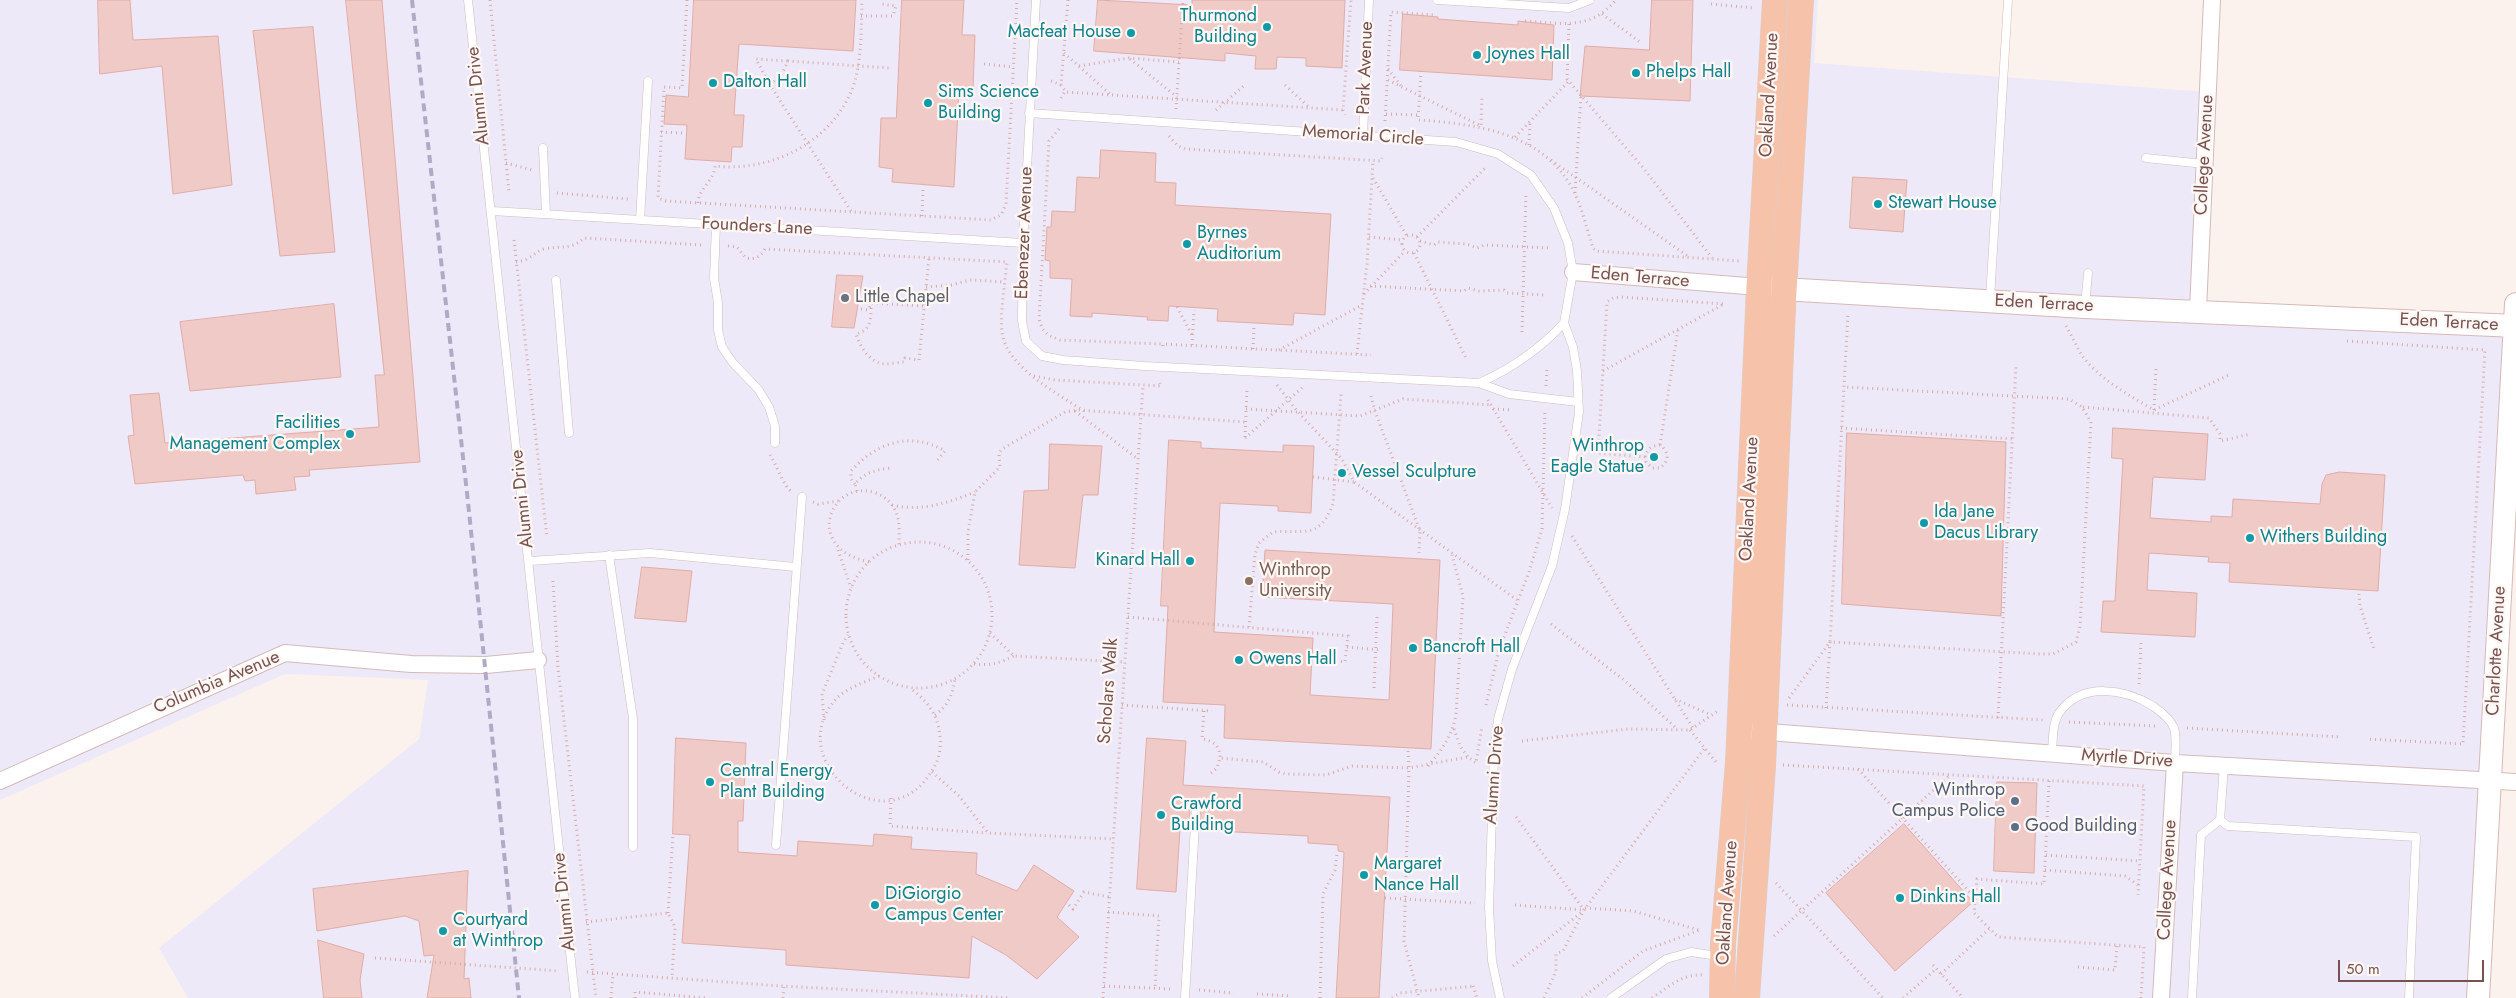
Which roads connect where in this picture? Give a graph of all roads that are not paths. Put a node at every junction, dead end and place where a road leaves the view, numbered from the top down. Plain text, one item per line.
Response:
1 (468, 0) edge
2 (1036, 0) edge
3 (1369, 0) edge
4 (1437, 0) edge
5 (1590, 0) edge
6 (1801, 0) edge
7 (2008, 0) edge
8 (2212, 0) edge
9 (1766, 4) edge
10 (648, 81) dead end
11 (1029, 113) junction
12 (1363, 135) junction
13 (543, 148) dead end
14 (2146, 158) dead end
15 (2204, 164) junction
16 (492, 211) junction
17 (546, 214) junction
18 (640, 220) junction
19 (716, 224) junction
20 (1023, 243) junction
21 (1573, 272) junction
22 (2088, 273) dead end
23 (556, 280) dead end
24 (1759, 287) junction
25 (1785, 289) junction
26 (1990, 301) junction
27 (2516, 304) edge
28 (2085, 307) junction
29 (2198, 310) junction
30 (1564, 323) junction
31 (2515, 326) edge
32 (1479, 383) junction
33 (1578, 402) junction
34 (569, 433) dead end
35 (775, 443) dead end
36 (802, 497) road end
37 (2510, 501) edge
38 (609, 555) junction
39 (530, 561) junction
40 (795, 567) junction
41 (538, 660) junction
42 (1739, 729) junction
43 (1764, 733) junction
44 (2052, 754) junction
45 (2175, 763) junction
46 (2224, 766) junction
47 (0, 781) edge
48 (2490, 781) junction
49 (2516, 782) edge
50 (1196, 807) dead end
51 (2220, 820) junction
52 (776, 845) dead end
53 (633, 847) dead end
54 (1723, 957) junction
55 (576, 998) edge
56 (1184, 998) edge
57 (1500, 998) edge
58 (1611, 998) edge
59 (1722, 998) edge
60 (1747, 998) edge
61 (2161, 998) edge
62 (2192, 998) edge
63 (2409, 998) edge
64 (2478, 998) edge

1 - 16 lane, Alumni Drive
2 - 11 lane, Ebenezer Avenue
3 - 12 lane, Park Avenue
4 - 5 lane
6 - 25 main road, Oakland Avenue
7 - 26 lane
8 - 15 street, College Avenue
9 - 24 main road, Oakland Avenue
10 - 18 lane
11 - 12 lane, Memorial Circle
11 - 20 lane, Ebenezer Avenue
12 - 21 lane, Memorial Circle
13 - 17 lane
14 - 15 lane
15 - 29 street, College Avenue
16 - 17 lane, Founders Lane
16 - 39 lane, Alumni Drive
17 - 18 lane, Founders Lane
18 - 19 lane, Founders Lane
19 - 20 lane, Founders Lane
19 - 35 lane
20 - 32 lane, Ebenezer Avenue
21 - 24 street, Eden Terrace
21 - 30 lane, Memorial Circle
22 - 28 lane
23 - 34 lane
24 - 25 street, Eden Terrace
24 - 42 main road, Oakland Avenue
25 - 26 street, Eden Terrace
25 - 43 main road, Oakland Avenue
26 - 28 street, Eden Terrace
27 - 31 street, Charlotte Avenue
28 - 29 street, Eden Terrace
29 - 31 street, Eden Terrace
30 - 32 lane
30 - 33 lane
31 - 37 street, Charlotte Avenue
32 - 33 lane
33 - 57 lane, Alumni Drive
36 - 40 lane
37 - 48 street, Charlotte Avenue
38 - 39 lane
38 - 40 lane
38 - 53 lane
39 - 41 lane, Alumni Drive
40 - 52 lane
41 - 47 street, Columbia Avenue
41 - 55 lane, Alumni Drive
42 - 43 street, Myrtle Drive
42 - 54 main road, Oakland Avenue
43 - 44 street, Myrtle Drive
43 - 60 main road, Oakland Avenue
44 - 45 street, Myrtle Drive
44 - 45 lane
45 - 46 street, Myrtle Drive
45 - 61 street, College Avenue
46 - 48 street, Myrtle Drive
46 - 51 lane
48 - 49 street, Myrtle Drive
48 - 64 street, Charlotte Avenue
50 - 56 lane
51 - 62 lane
51 - 63 lane
54 - 58 lane
54 - 59 main road, Oakland Avenue

